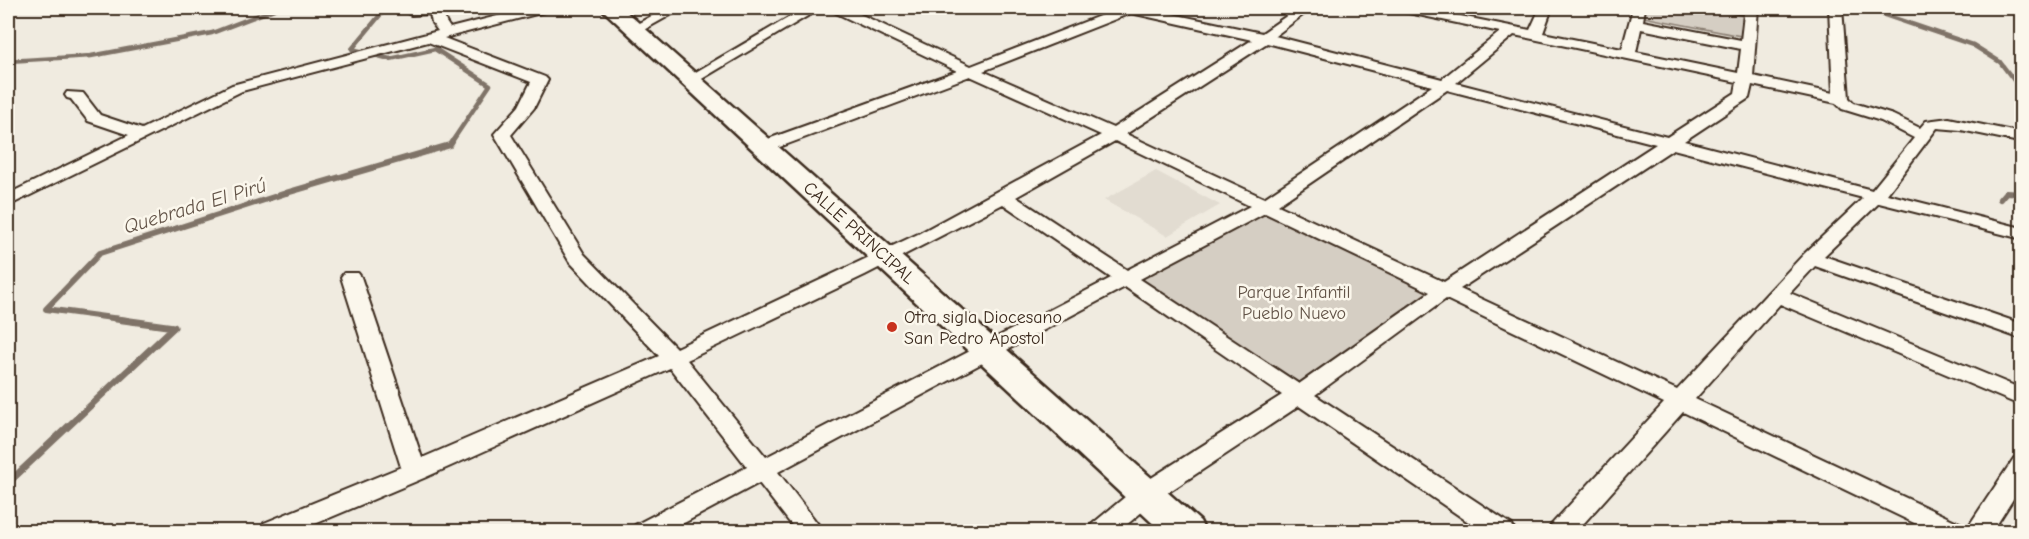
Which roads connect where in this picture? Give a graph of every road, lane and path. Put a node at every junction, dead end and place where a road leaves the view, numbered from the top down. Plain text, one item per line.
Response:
1 (543, 8) edge
2 (611, 8) edge
3 (676, 8) edge
4 (814, 8) edge
5 (837, 8) edge
6 (1130, 8) edge
7 (1306, 8) edge
8 (1404, 8) edge
9 (1546, 8) edge
10 (1640, 8) edge
11 (1730, 8) edge
12 (1836, 8) edge
13 (1751, 9) edge
14 (411, 11) dead end
15 (1635, 24) junction
16 (634, 29) junction
17 (1512, 30) junction
18 (439, 35) junction
19 (1535, 35) junction
20 (1265, 38) junction
21 (1748, 46) junction
22 (1628, 54) junction
23 (970, 71) junction
24 (1745, 79) junction
25 (690, 80) junction
26 (1444, 84) junction
27 (73, 95) dead end
28 (1841, 99) junction
29 (141, 134) junction
30 (1115, 135) junction
31 (1924, 136) junction
32 (2019, 137) dead end
33 (1669, 143) junction
34 (763, 147) junction
35 (1876, 196) junction
36 (1005, 197) junction
37 (8, 201) edge
38 (1264, 206) junction
39 (2022, 234) edge
40 (888, 257) junction
41 (1811, 258) junction
42 (351, 278) dead end
43 (1126, 278) junction
44 (1444, 291) junction
45 (1777, 295) junction
46 (2022, 332) edge
47 (989, 350) junction
48 (674, 359) junction
49 (1299, 395) junction
50 (2022, 398) edge
51 (1680, 401) junction
52 (2022, 464) edge
53 (762, 469) junction
54 (415, 472) junction
55 (1146, 494) junction
56 (273, 530) edge
57 (644, 531) edge
58 (812, 531) edge
59 (1101, 531) edge
60 (1187, 531) edge
61 (1503, 531) edge
62 (1560, 531) edge
63 (1958, 531) edge
64 (1978, 531) edge

1 - 18 street
2 - 16 main road, CALLE PRINCIPAL
3 - 16 street
4 - 25 street
5 - 23 street
6 - 20 street
6 - 23 street
7 - 20 street
8 - 17 street
9 - 19 street
10 - 15 street
11 - 13 street
12 - 28 street
13 - 21 street
14 - 18 street
15 - 21 street
15 - 22 street
16 - 25 main road, CALLE PRINCIPAL
17 - 19 street
17 - 26 street
18 - 29 street
18 - 48 street
19 - 22 street
20 - 26 street
20 - 30 street
21 - 24 street
22 - 24 street
23 - 30 street
23 - 34 street
24 - 28 street
24 - 33 street
25 - 34 main road, CALLE PRINCIPAL
26 - 33 street
26 - 38 street
27 - 29 street
28 - 31 street
29 - 37 street
30 - 36 street
30 - 38 street
31 - 32 street
31 - 35 street
33 - 35 street
33 - 44 street
34 - 40 main road, CALLE PRINCIPAL
35 - 39 street
35 - 41 street
36 - 40 street
36 - 43 street
38 - 43 street
38 - 44 street
40 - 47 main road, CALLE PRINCIPAL
40 - 48 street
41 - 45 street
41 - 46 street
42 - 54 street
43 - 47 street
43 - 49 street
44 - 49 street
44 - 51 street
45 - 50 street
45 - 51 street
47 - 53 street
47 - 55 main road, CALLE PRINCIPAL
48 - 53 street
48 - 54 street
49 - 55 street
49 - 61 street
51 - 62 street
51 - 63 street
52 - 64 street
53 - 57 street
53 - 58 street
54 - 56 street
55 - 59 street
55 - 60 main road, CALLE PRINCIPAL

